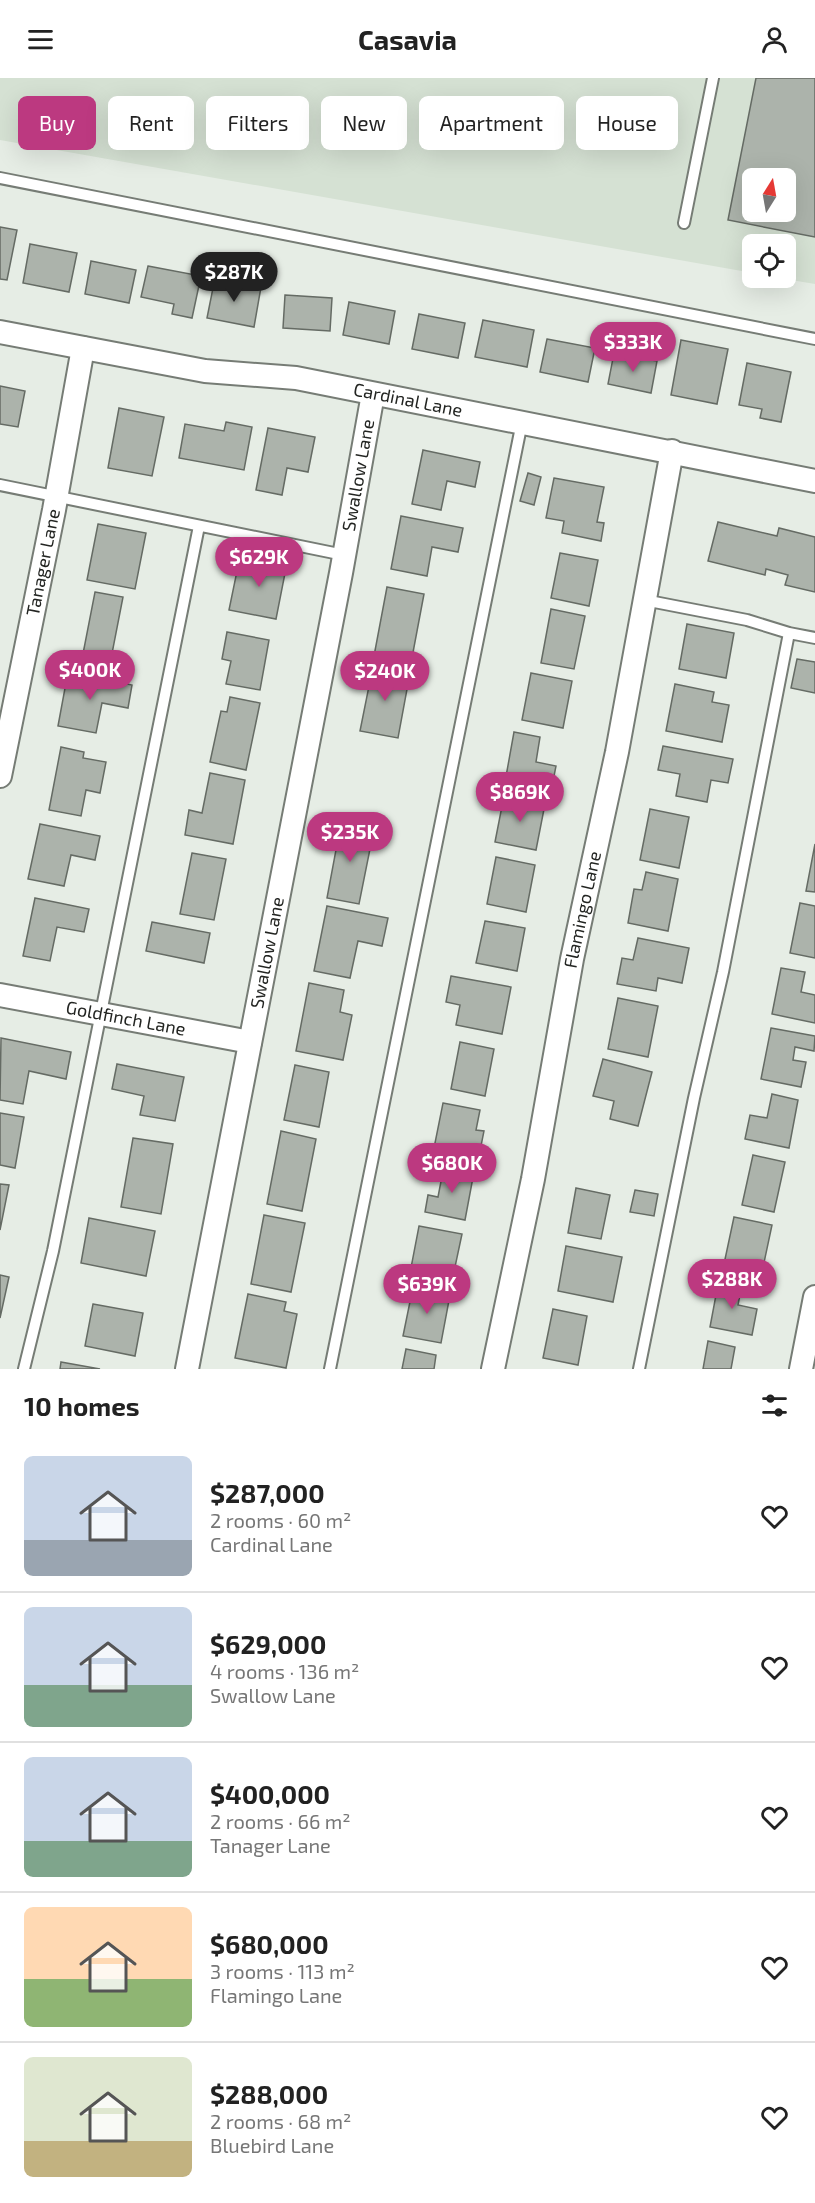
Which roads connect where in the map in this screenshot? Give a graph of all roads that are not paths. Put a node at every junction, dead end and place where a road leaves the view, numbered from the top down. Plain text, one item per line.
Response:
1 (713, 78) edge
2 (0, 178) edge
3 (684, 223) dead end
4 (0, 332) edge
5 (815, 339) edge
6 (83, 348) junction
7 (373, 394) junction
8 (522, 422) junction
9 (672, 451) junction
10 (815, 481) edge
11 (0, 485) edge
12 (57, 496) junction
13 (199, 526) junction
14 (344, 555) junction
15 (645, 600) junction
16 (789, 633) junction
17 (815, 638) edge
18 (0, 776) edge
19 (0, 996) edge
20 (100, 1014) junction
21 (250, 1042) junction
22 (815, 1297) edge
23 (24, 1369) edge
24 (187, 1369) edge
25 (330, 1369) edge
26 (493, 1369) edge
27 (639, 1369) edge
28 (801, 1369) edge

1 - 3 lane
2 - 5 lane
4 - 6 street, Cardinal Lane
6 - 7 street, Cardinal Lane
6 - 12 street, Tanager Lane
7 - 8 street, Cardinal Lane
7 - 14 street, Swallow Lane
8 - 9 street, Cardinal Lane
8 - 25 lane
9 - 10 street, Cardinal Lane
9 - 15 street, Flamingo Lane
11 - 12 lane
12 - 13 lane
12 - 18 street, Tanager Lane
13 - 14 lane
13 - 20 lane
14 - 21 street, Swallow Lane
15 - 16 lane
15 - 26 street, Flamingo Lane
16 - 17 lane
16 - 27 lane
19 - 20 street, Goldfinch Lane
20 - 21 street, Goldfinch Lane
20 - 23 lane
21 - 24 street, Swallow Lane
22 - 28 street

